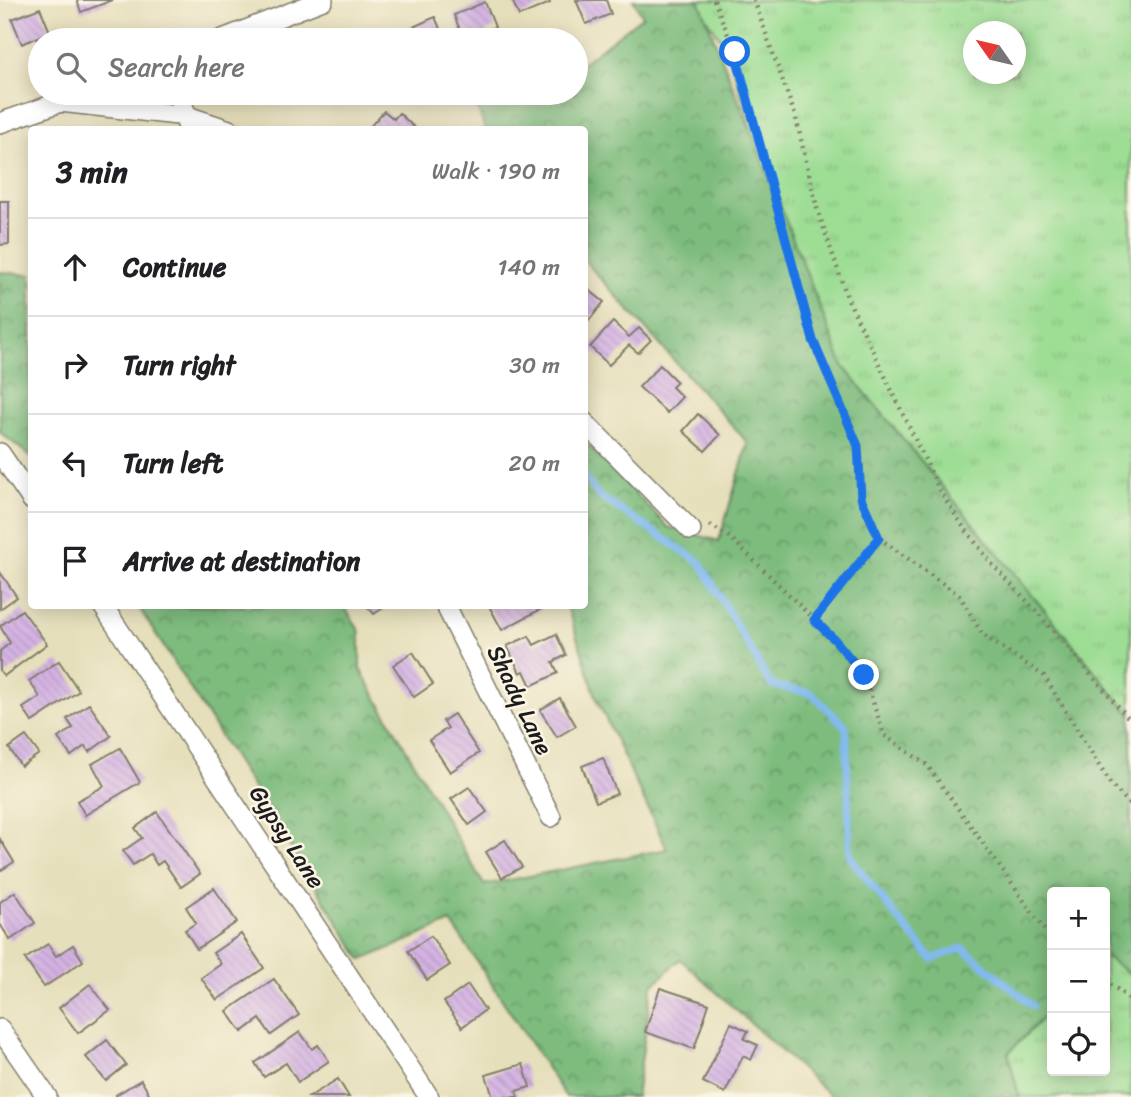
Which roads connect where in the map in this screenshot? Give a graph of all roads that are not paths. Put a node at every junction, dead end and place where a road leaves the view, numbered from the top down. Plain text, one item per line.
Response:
1 (323, 0) edge
2 (251, 28) edge
3 (51, 105) edge
4 (78, 105) edge
5 (182, 105) edge
6 (0, 123) edge
7 (187, 123) edge
8 (205, 126) edge
9 (588, 426) edge
10 (0, 453) edge
11 (28, 494) edge
12 (691, 530) road end
13 (105, 609) edge
14 (447, 609) edge
15 (551, 817) dead end
16 (0, 1029) edge
17 (47, 1097) edge
18 (429, 1097) edge

1 - 2 street
3 - 6 street
4 - 7 street
5 - 7 street
7 - 8 street
9 - 12 street
10 - 11 street
13 - 18 street, Gypsy Lane
14 - 15 street, Shady Lane
16 - 17 street

